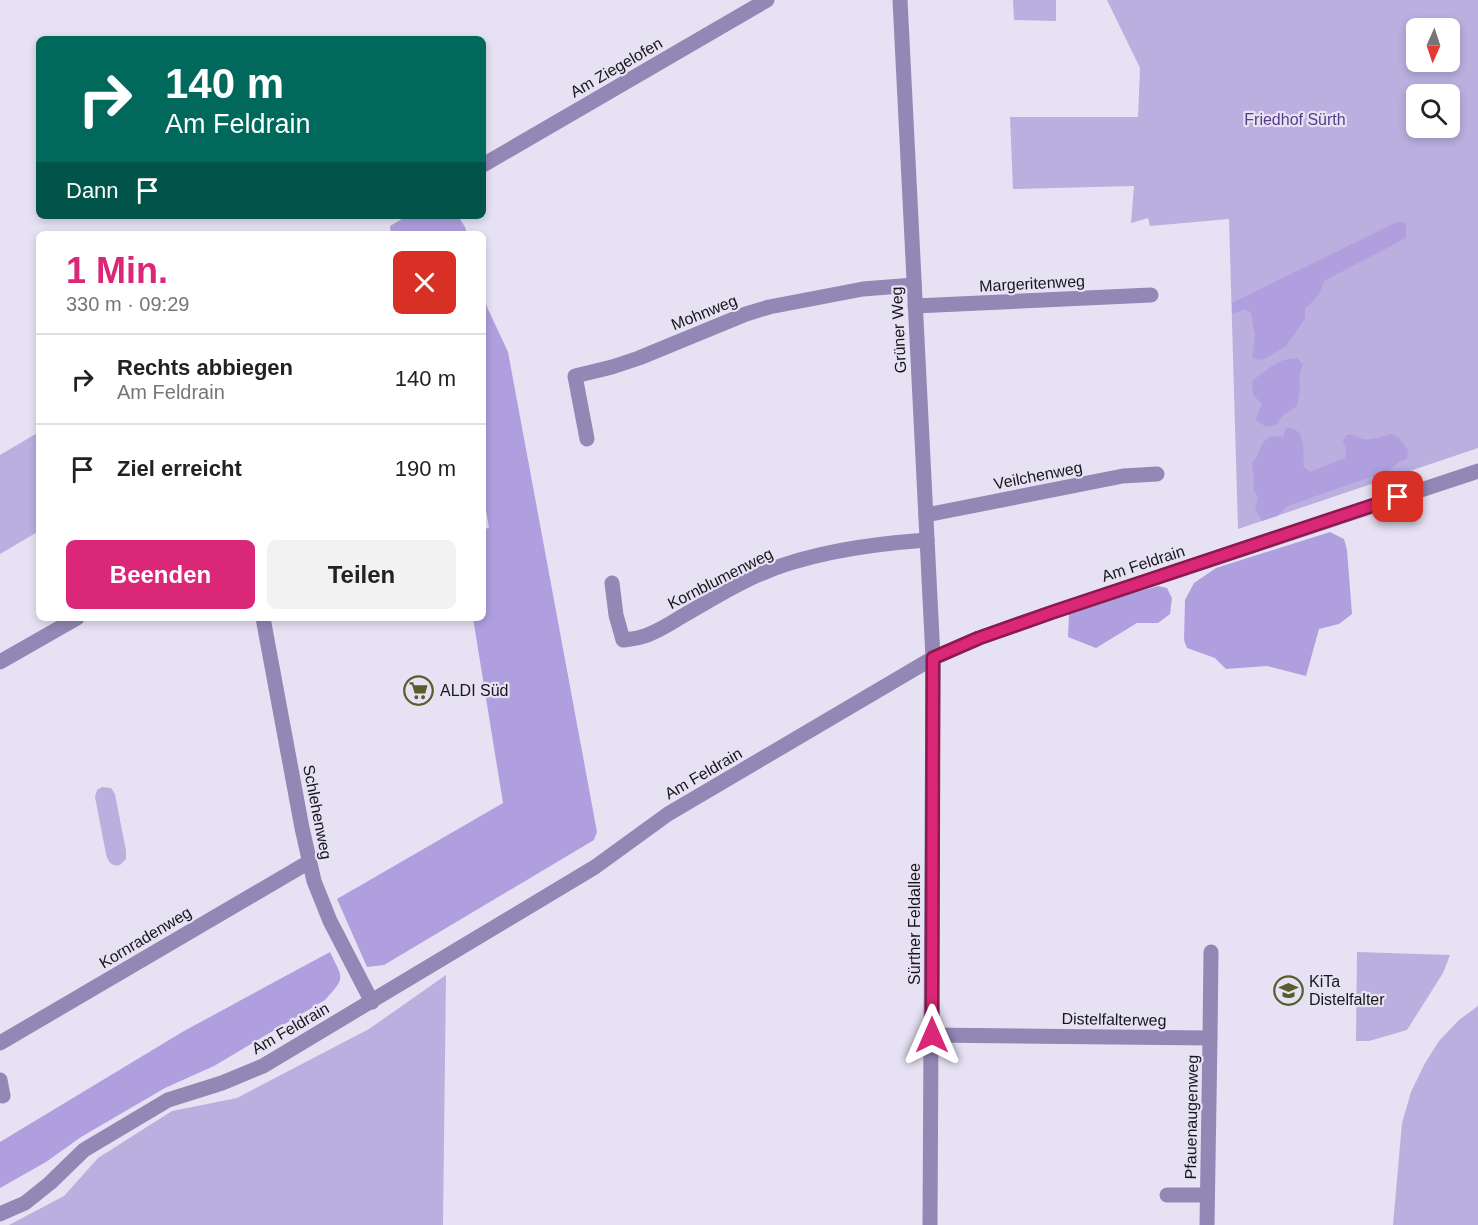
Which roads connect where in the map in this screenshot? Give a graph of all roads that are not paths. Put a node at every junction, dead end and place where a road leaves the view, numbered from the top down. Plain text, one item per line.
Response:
1 (767, 0) edge
2 (900, 0) edge
3 (486, 163) edge
4 (914, 285) junction
5 (1151, 295) dead end
6 (915, 306) junction
7 (587, 440) dead end
8 (1478, 471) edge
9 (1157, 474) dead end
10 (926, 515) junction
11 (927, 540) junction
12 (612, 583) dead end
13 (72, 621) edge
14 (264, 621) edge
15 (933, 658) junction
16 (0, 662) edge
17 (309, 862) junction
18 (1211, 952) dead end
19 (372, 1002) junction
20 (932, 1035) junction
21 (1210, 1038) junction
22 (0, 1043) edge
23 (1167, 1195) dead end
24 (1208, 1196) junction
25 (0, 1214) edge
26 (930, 1225) edge
27 (1207, 1225) edge

1 - 3 street, Am Ziegelofen
2 - 4 street, Grüner Weg
4 - 6 street, Grüner Weg
4 - 7 street, Mohnweg
5 - 6 street, Margeritenweg
6 - 10 street, Grüner Weg
8 - 15 street, Am Feldrain
9 - 10 street, Veilchenweg
10 - 11 street, Grüner Weg
11 - 12 street, Kornblumenweg
11 - 15 street, Grüner Weg
13 - 16 street
14 - 17 street, Schlehenweg
15 - 19 street, Am Feldrain
15 - 20 street, Sürther Feldallee
17 - 19 street, Schlehenweg
17 - 22 street, Kornradenweg
18 - 21 street
19 - 25 street, Am Feldrain
20 - 21 street, Distelfalterweg
20 - 26 street, Sürther Feldallee
21 - 24 street, Pfauenaugenweg
23 - 24 street, Pfauenaugenweg
24 - 27 street, Pfauenaugenweg

